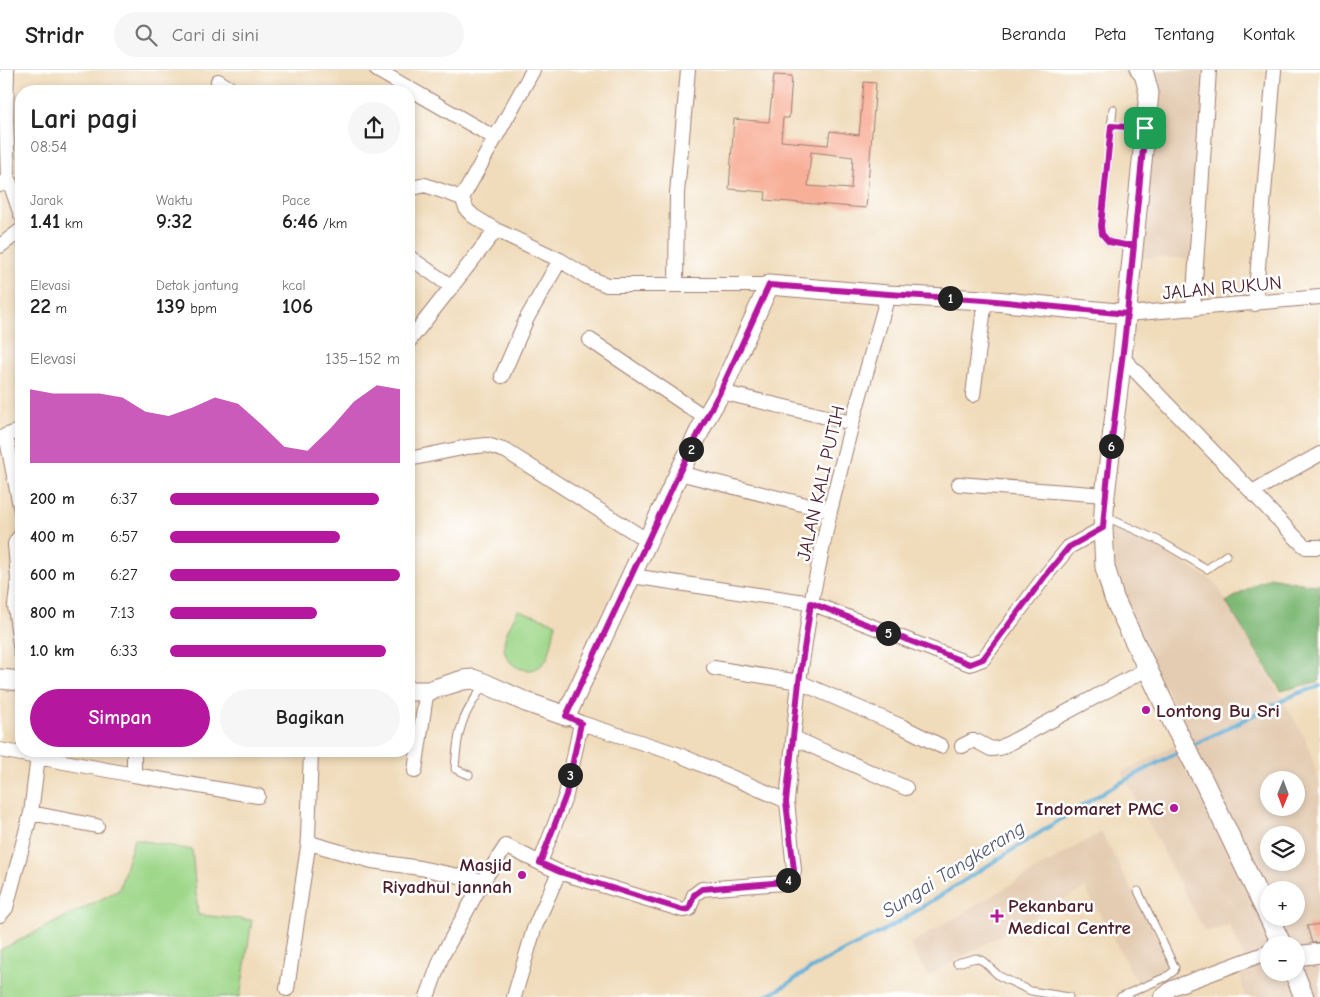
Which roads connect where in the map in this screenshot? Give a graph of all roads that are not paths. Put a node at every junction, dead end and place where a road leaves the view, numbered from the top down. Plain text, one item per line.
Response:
1 (7, 70) edge
2 (377, 70) edge
3 (533, 70) edge
4 (688, 70) edge
5 (1140, 70) edge
6 (1209, 70) edge
7 (1274, 70) edge
8 (218, 81) dead end
9 (224, 85) edge
10 (403, 85) edge
11 (415, 92) edge
12 (1113, 109) dead end
13 (1111, 126) junction
14 (1145, 128) junction
15 (495, 138) junction
16 (4, 181) edge
17 (415, 188) edge
18 (462, 198) junction
19 (15, 202) edge
20 (496, 230) junction
21 (15, 235) edge
22 (1134, 245) junction
23 (0, 246) edge
24 (560, 260) junction
25 (415, 261) edge
26 (676, 285) junction
27 (769, 285) junction
28 (452, 287) junction
29 (888, 294) junction
30 (1320, 297) edge
31 (985, 300) junction
32 (1255, 304) junction
33 (1193, 309) junction
34 (1127, 314) junction
35 (415, 333) edge
36 (590, 340) dead end
37 (1122, 357) junction
38 (502, 376) dead end
39 (720, 392) junction
40 (973, 395) dead end
41 (706, 418) junction
42 (852, 423) junction
43 (15, 432) edge
44 (3, 436) edge
45 (1320, 454) edge
46 (415, 458) edge
47 (679, 473) junction
48 (959, 484) dead end
49 (15, 486) edge
50 (1252, 492) junction
51 (1105, 495) junction
52 (830, 512) junction
53 (1103, 522) junction
54 (648, 542) junction
55 (1320, 547) edge
56 (1226, 555) dead end
57 (632, 576) junction
58 (811, 603) junction
59 (714, 668) dead end
60 (1147, 668) junction
61 (0, 679) edge
62 (15, 680) edge
63 (484, 682) junction
64 (799, 682) junction
65 (415, 691) edge
66 (428, 691) junction
67 (574, 720) junction
68 (794, 738) junction
69 (941, 746) dead end
70 (962, 746) dead end
71 (0, 750) edge
72 (15, 752) edge
73 (38, 757) edge
74 (43, 757) edge
75 (134, 757) edge
76 (310, 757) edge
77 (414, 771) dead end
78 (134, 775) junction
79 (469, 775) dead end
80 (906, 788) dead end
81 (258, 796) dead end
82 (786, 802) junction
83 (30, 813) junction
84 (97, 826) dead end
85 (309, 840) junction
86 (540, 863) junction
87 (560, 872) junction
88 (483, 882) junction
89 (1138, 890) dead end
90 (0, 916) edge
91 (1278, 936) edge
92 (1320, 953) edge
93 (1260, 955) edge
94 (1305, 955) edge
95 (957, 963) dead end
96 (1298, 981) edge
97 (287, 989) dead end
98 (427, 997) edge
99 (514, 997) edge
100 (1070, 997) edge
101 (1120, 997) edge
102 (1161, 997) edge
103 (1304, 997) edge

1 - 16 street
2 - 10 street
3 - 15 street
4 - 26 street
5 - 14 street
6 - 33 street
7 - 32 street
8 - 9 street
11 - 15 street
12 - 13 lane
13 - 14 lane
13 - 22 lane
14 - 22 street
15 - 18 street
16 - 19 street
17 - 18 street
18 - 20 street
20 - 24 street
20 - 28 street
21 - 23 street
22 - 34 street
24 - 26 street
24 - 38 street
25 - 28 street
26 - 27 street
27 - 29 street
27 - 39 street
28 - 35 street
29 - 31 street
29 - 42 street, JALAN KALI PUTIH
30 - 32 street, JALAN RUKUN
31 - 34 street
31 - 40 street
32 - 33 street, JALAN RUKUN
33 - 34 street, JALAN RUKUN
34 - 37 street
36 - 41 street
37 - 50 street
37 - 51 street
39 - 41 street
39 - 42 street
41 - 47 street
42 - 52 street, JALAN KALI PUTIH
43 - 44 street
44 - 49 street
45 - 50 street
46 - 54 street
47 - 52 street
47 - 54 street
48 - 51 street
50 - 55 street
51 - 53 street
52 - 58 street, JALAN KALI PUTIH
53 - 56 lane
53 - 58 street
53 - 60 street
54 - 57 street
57 - 58 street
57 - 67 street
58 - 64 street, JALAN KALI PUTIH
59 - 64 street
60 - 70 street
60 - 91 street
61 - 62 street
63 - 66 street
63 - 67 street
63 - 79 lane
64 - 68 street, JALAN KALI PUTIH
64 - 69 street
65 - 66 street
66 - 77 street
67 - 82 street
67 - 86 street
68 - 80 street
68 - 82 street, JALAN KALI PUTIH
71 - 72 street
73 - 83 street
74 - 78 street
75 - 78 street
76 - 85 street
78 - 81 street
82 - 87 street, JALAN KALI PUTIH
83 - 84 street
83 - 90 street
85 - 88 street
85 - 97 street
86 - 87 street
86 - 88 street
87 - 99 street
88 - 98 street
89 - 101 lane
92 - 94 street
93 - 102 street
95 - 100 lane
96 - 103 street

